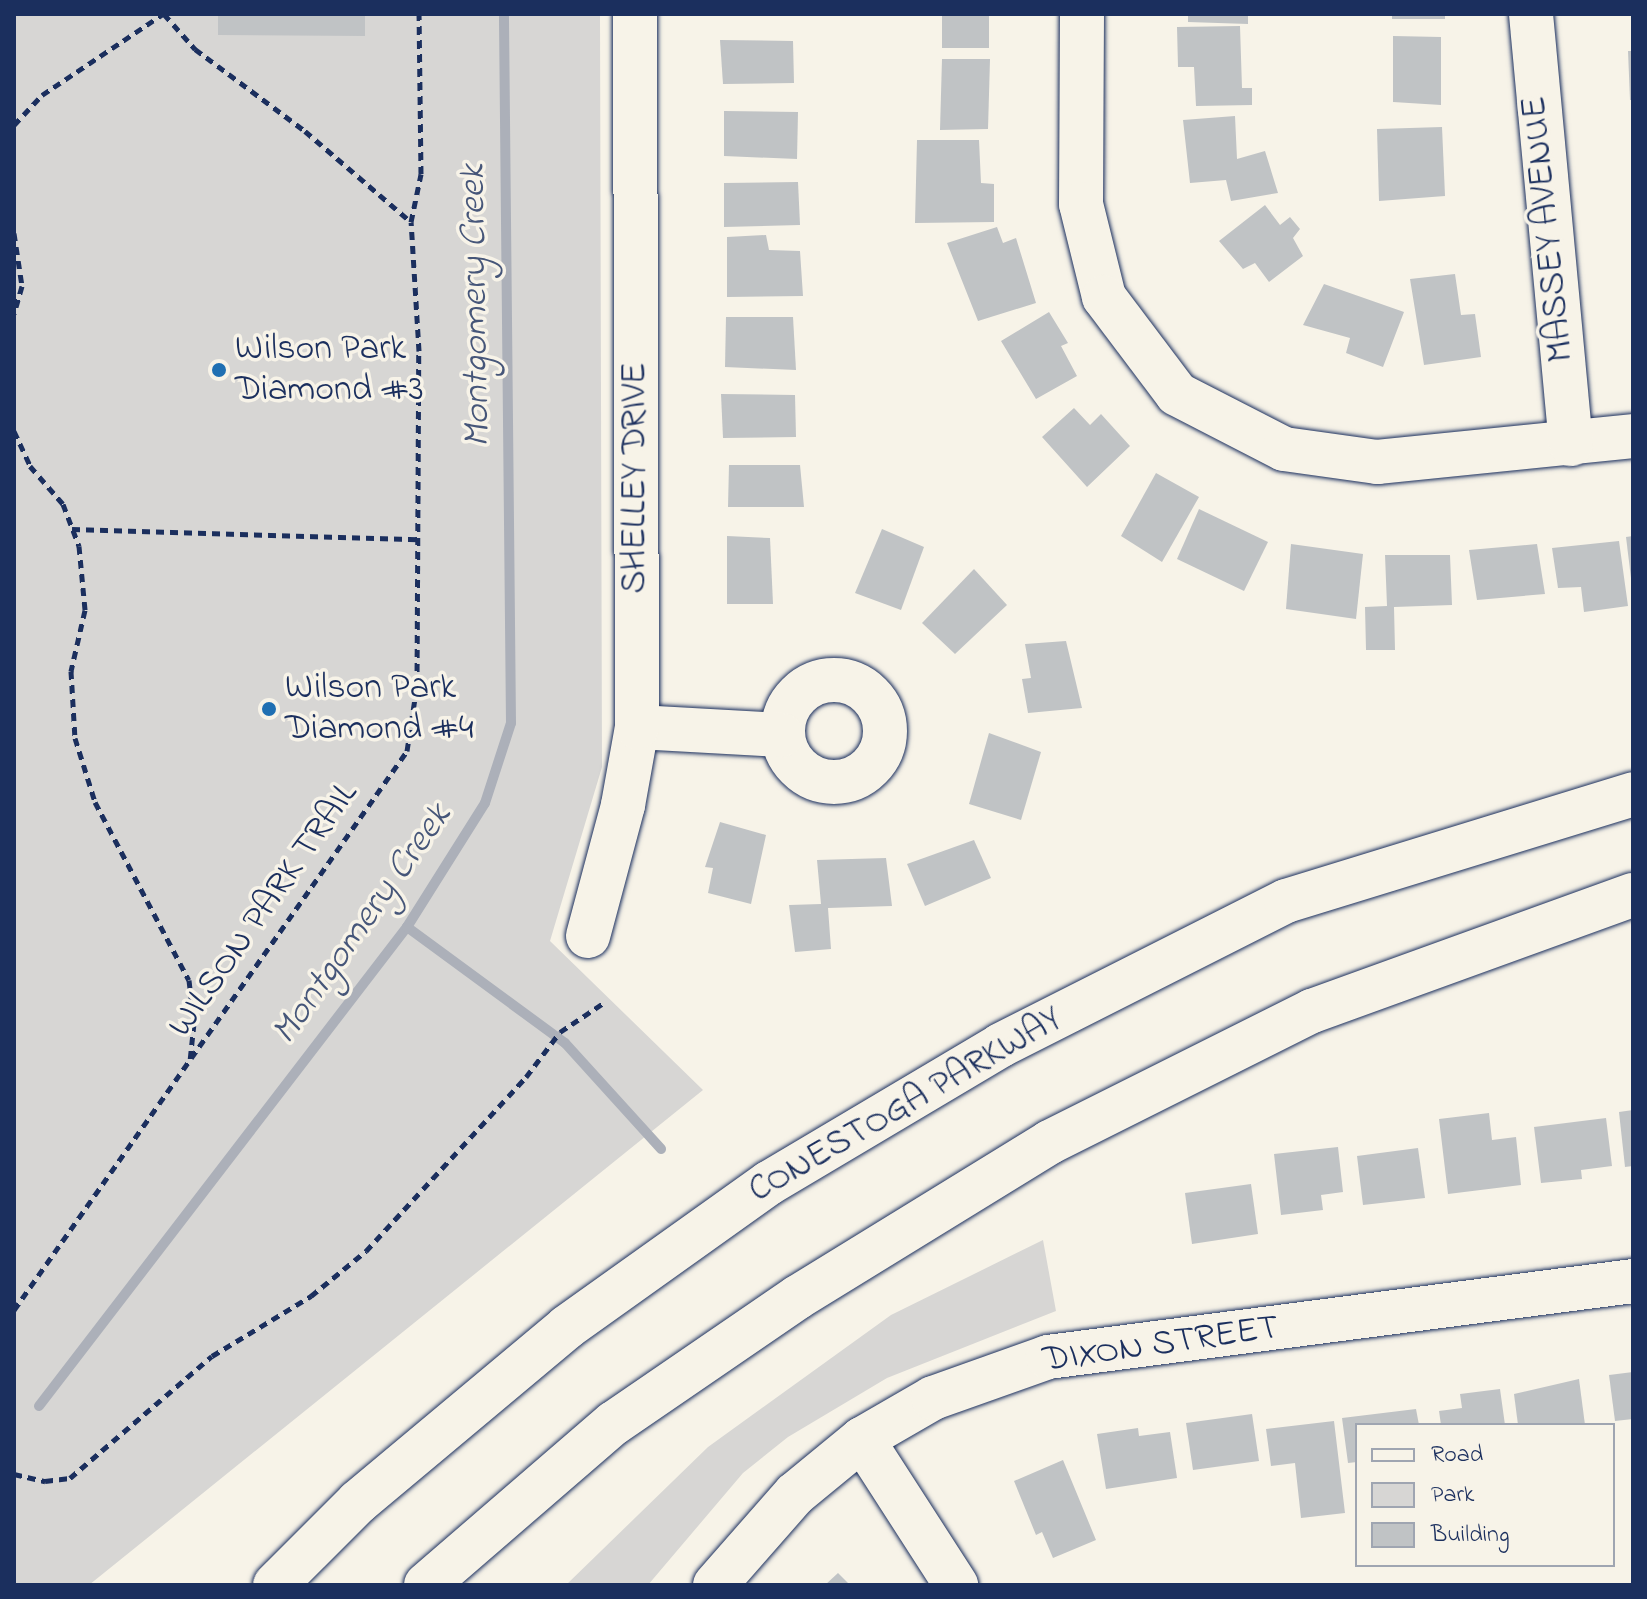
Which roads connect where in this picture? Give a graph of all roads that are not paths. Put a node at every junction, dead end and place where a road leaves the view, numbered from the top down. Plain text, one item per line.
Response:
1 (635, 14) edge
2 (1082, 14) edge
3 (1531, 14) edge
4 (1633, 436) edge
5 (1571, 444) junction
6 (637, 727) junction
7 (782, 735) dead end
8 (1633, 794) edge
9 (1633, 895) edge
10 (588, 936) dead end
11 (1633, 1281) edge
12 (862, 1439) junction
13 (275, 1585) edge
14 (426, 1585) edge
15 (715, 1585) edge
16 (956, 1585) edge

1 - 6 main road, SHELLEY DRIVE
2 - 5 main road
3 - 5 main road, MASSEY AVENUE
4 - 5 main road
6 - 7 main road
6 - 10 main road, SHELLEY DRIVE
8 - 13 main road, CONESTOGA PARKWAY
9 - 14 main road
11 - 12 main road, DIXON STREET
12 - 15 main road, DIXON STREET
12 - 16 main road

